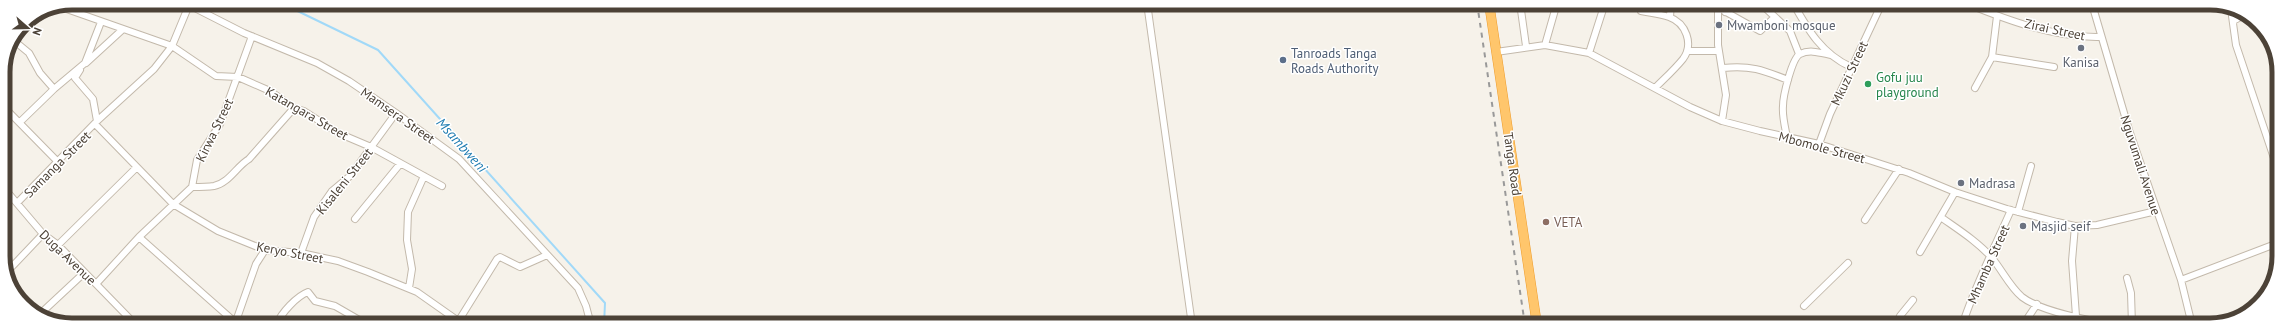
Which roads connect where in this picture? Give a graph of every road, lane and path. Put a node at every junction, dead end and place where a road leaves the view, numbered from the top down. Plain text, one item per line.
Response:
1 (69, 10) edge
2 (185, 10) edge
3 (199, 10) edge
4 (1148, 10) edge
5 (1490, 10) edge
6 (1521, 10) edge
7 (1555, 10) edge
8 (1603, 10) edge
9 (1670, 10) edge
10 (1718, 10) edge
11 (1722, 10) edge
12 (1768, 10) edge
13 (1797, 10) edge
14 (1879, 10) edge
15 (1981, 10) edge
16 (2093, 10) edge
17 (1641, 11) dead end
18 (1725, 12) joint
19 (2232, 14) edge
20 (1997, 16) junction
21 (1670, 17) junction
22 (1775, 17) junction
23 (2240, 17) edge
24 (2233, 21) junction
25 (101, 22) junction
26 (122, 30) junction
27 (252, 36) junction
28 (2100, 37) junction
29 (17, 43) edge
30 (1545, 45) junction
31 (172, 46) junction
32 (1526, 46) junction
33 (1687, 51) junction
34 (1719, 51) junction
35 (1496, 52) junction
36 (1589, 53) junction
37 (1799, 54) junction
38 (1831, 56) junction
39 (1992, 57) junction
40 (85, 63) junction
41 (1851, 67) junction
42 (2054, 67) dead end
43 (1723, 68) junction
44 (238, 77) junction
45 (1788, 80) junction
46 (1655, 88) junction
47 (1975, 88) dead end
48 (54, 89) junction
49 (294, 108) junction
50 (10, 113) edge
51 (396, 113) junction
52 (1722, 121) junction
53 (20, 122) junction
54 (97, 123) junction
55 (1787, 137) junction
56 (1819, 144) junction
57 (371, 147) junction
58 (2272, 152) edge
59 (58, 162) junction
60 (400, 164) junction
61 (2031, 166) dead end
62 (137, 167) junction
63 (1899, 169) junction
64 (424, 176) junction
65 (442, 186) dead end
66 (192, 187) junction
67 (1955, 192) junction
68 (10, 194) edge
69 (18, 202) junction
70 (173, 204) junction
71 (2011, 210) junction
72 (2156, 211) junction
73 (2018, 212) junction
74 (1942, 218) junction
75 (355, 219) dead end
76 (1865, 220) dead end
77 (2075, 226) junction
78 (43, 234) junction
79 (139, 237) junction
80 (58, 245) junction
81 (2272, 245) edge
82 (265, 250) junction
83 (1920, 252) dead end
84 (301, 253) junction
85 (547, 255) junction
86 (1991, 258) junction
87 (1848, 263) dead end
88 (11, 268) edge
89 (84, 273) junction
90 (2127, 278) dead end
91 (2180, 280) junction
92 (96, 284) junction
93 (409, 288) junction
94 (1913, 300) dead end
95 (2037, 304) junction
96 (1804, 306) dead end
97 (43, 311) edge
98 (2076, 316) junction
99 (1965, 317) dead end
100 (127, 318) edge
101 (229, 318) edge
102 (238, 318) edge
103 (281, 318) edge
104 (357, 318) edge
105 (450, 318) edge
106 (460, 318) edge
107 (589, 318) edge
108 (1191, 318) edge
109 (1536, 318) edge
110 (1899, 318) edge
111 (2028, 318) edge
112 (2085, 318) edge
113 (2132, 318) edge
114 (2190, 318) edge

1 - 25 street, Katangara Street
2 - 31 street, Samanga Street
3 - 27 street, Mamsera Street
4 - 108 street
5 - 35 highway, Tanga Road
6 - 32 street
7 - 30 street
8 - 36 street
9 - 21 street
10 - 34 street
11 - 18 street
12 - 22 street
13 - 38 street
14 - 41 street, Mkuzi Street
15 - 20 street, Zirai Street
16 - 28 street, Nguvumali Avenue
17 - 21 street
18 - 22 street
19 - 24 street
20 - 28 street, Zirai Street
20 - 39 street
21 - 33 street
22 - 37 street
23 - 24 street
24 - 58 street
25 - 26 street, Katangara Street
25 - 40 street
26 - 31 street, Katangara Street
26 - 40 street
27 - 44 street, Kirwa Street
27 - 51 street, Mamsera Street
28 - 72 street, Nguvumali Avenue
29 - 48 street
30 - 32 street, Mbomole Street
30 - 36 street, Mbomole Street
31 - 44 street, Katangara Street
31 - 54 street, Samanga Street
32 - 35 street, Mbomole Street
33 - 34 street
33 - 46 street
34 - 43 street
35 - 109 highway, Tanga Road
36 - 46 street, Mbomole Street
37 - 38 street
37 - 45 street
38 - 41 street
39 - 42 street
39 - 47 street
40 - 48 street
40 - 54 street
41 - 56 street, Mkuzi Street
43 - 45 street
43 - 52 street
44 - 49 street, Katangara Street
44 - 66 street, Kirwa Street
45 - 55 street
46 - 52 street, Mbomole Street
48 - 53 street
49 - 57 street, Katangara Street
49 - 66 street
50 - 53 street
51 - 57 street, Kisaleni Street
51 - 85 street, Mamsera Street
52 - 55 street, Mbomole Street
53 - 59 street
54 - 59 street, Samanga Street
54 - 62 street, Keryo Street
55 - 56 street, Mbomole Street
56 - 63 street, Mbomole Street
57 - 60 street, Katangara Street
57 - 84 street, Kisaleni Street
59 - 69 street, Samanga Street
60 - 64 street, Katangara Street
60 - 75 street
61 - 73 street
62 - 70 street, Keryo Street
62 - 80 street
63 - 67 street, Mbomole Street
63 - 76 street
64 - 65 street, Katangara Street
64 - 93 street
66 - 70 street
67 - 71 street, Mbomole Street
67 - 74 street
68 - 69 street, Duga Avenue
69 - 78 street, Duga Avenue
70 - 79 street
70 - 82 street, Keryo Street
71 - 73 street, Mbomole Street
71 - 86 street, Mhamba Street
72 - 77 street, Mbomole Street
72 - 91 street, Nguvumali Avenue
73 - 77 street, Mbomole Street
74 - 83 street
74 - 86 street
77 - 98 street
78 - 80 street, Duga Avenue
78 - 88 street
79 - 92 street
79 - 101 street
80 - 89 street, Duga Avenue
81 - 91 street
82 - 84 street, Keryo Street
82 - 102 street
84 - 93 street, Keryo Street
85 - 106 street
85 - 107 street, Mamsera Street
86 - 95 street
86 - 99 street, Mhamba Street
87 - 96 street
89 - 92 street, Duga Avenue
89 - 97 street
90 - 113 street
91 - 114 street, Nguvumali Avenue
92 - 100 street, Duga Avenue
93 - 105 street, Keryo Street
94 - 110 street
95 - 98 street
95 - 111 street
98 - 112 street
103 - 104 street

